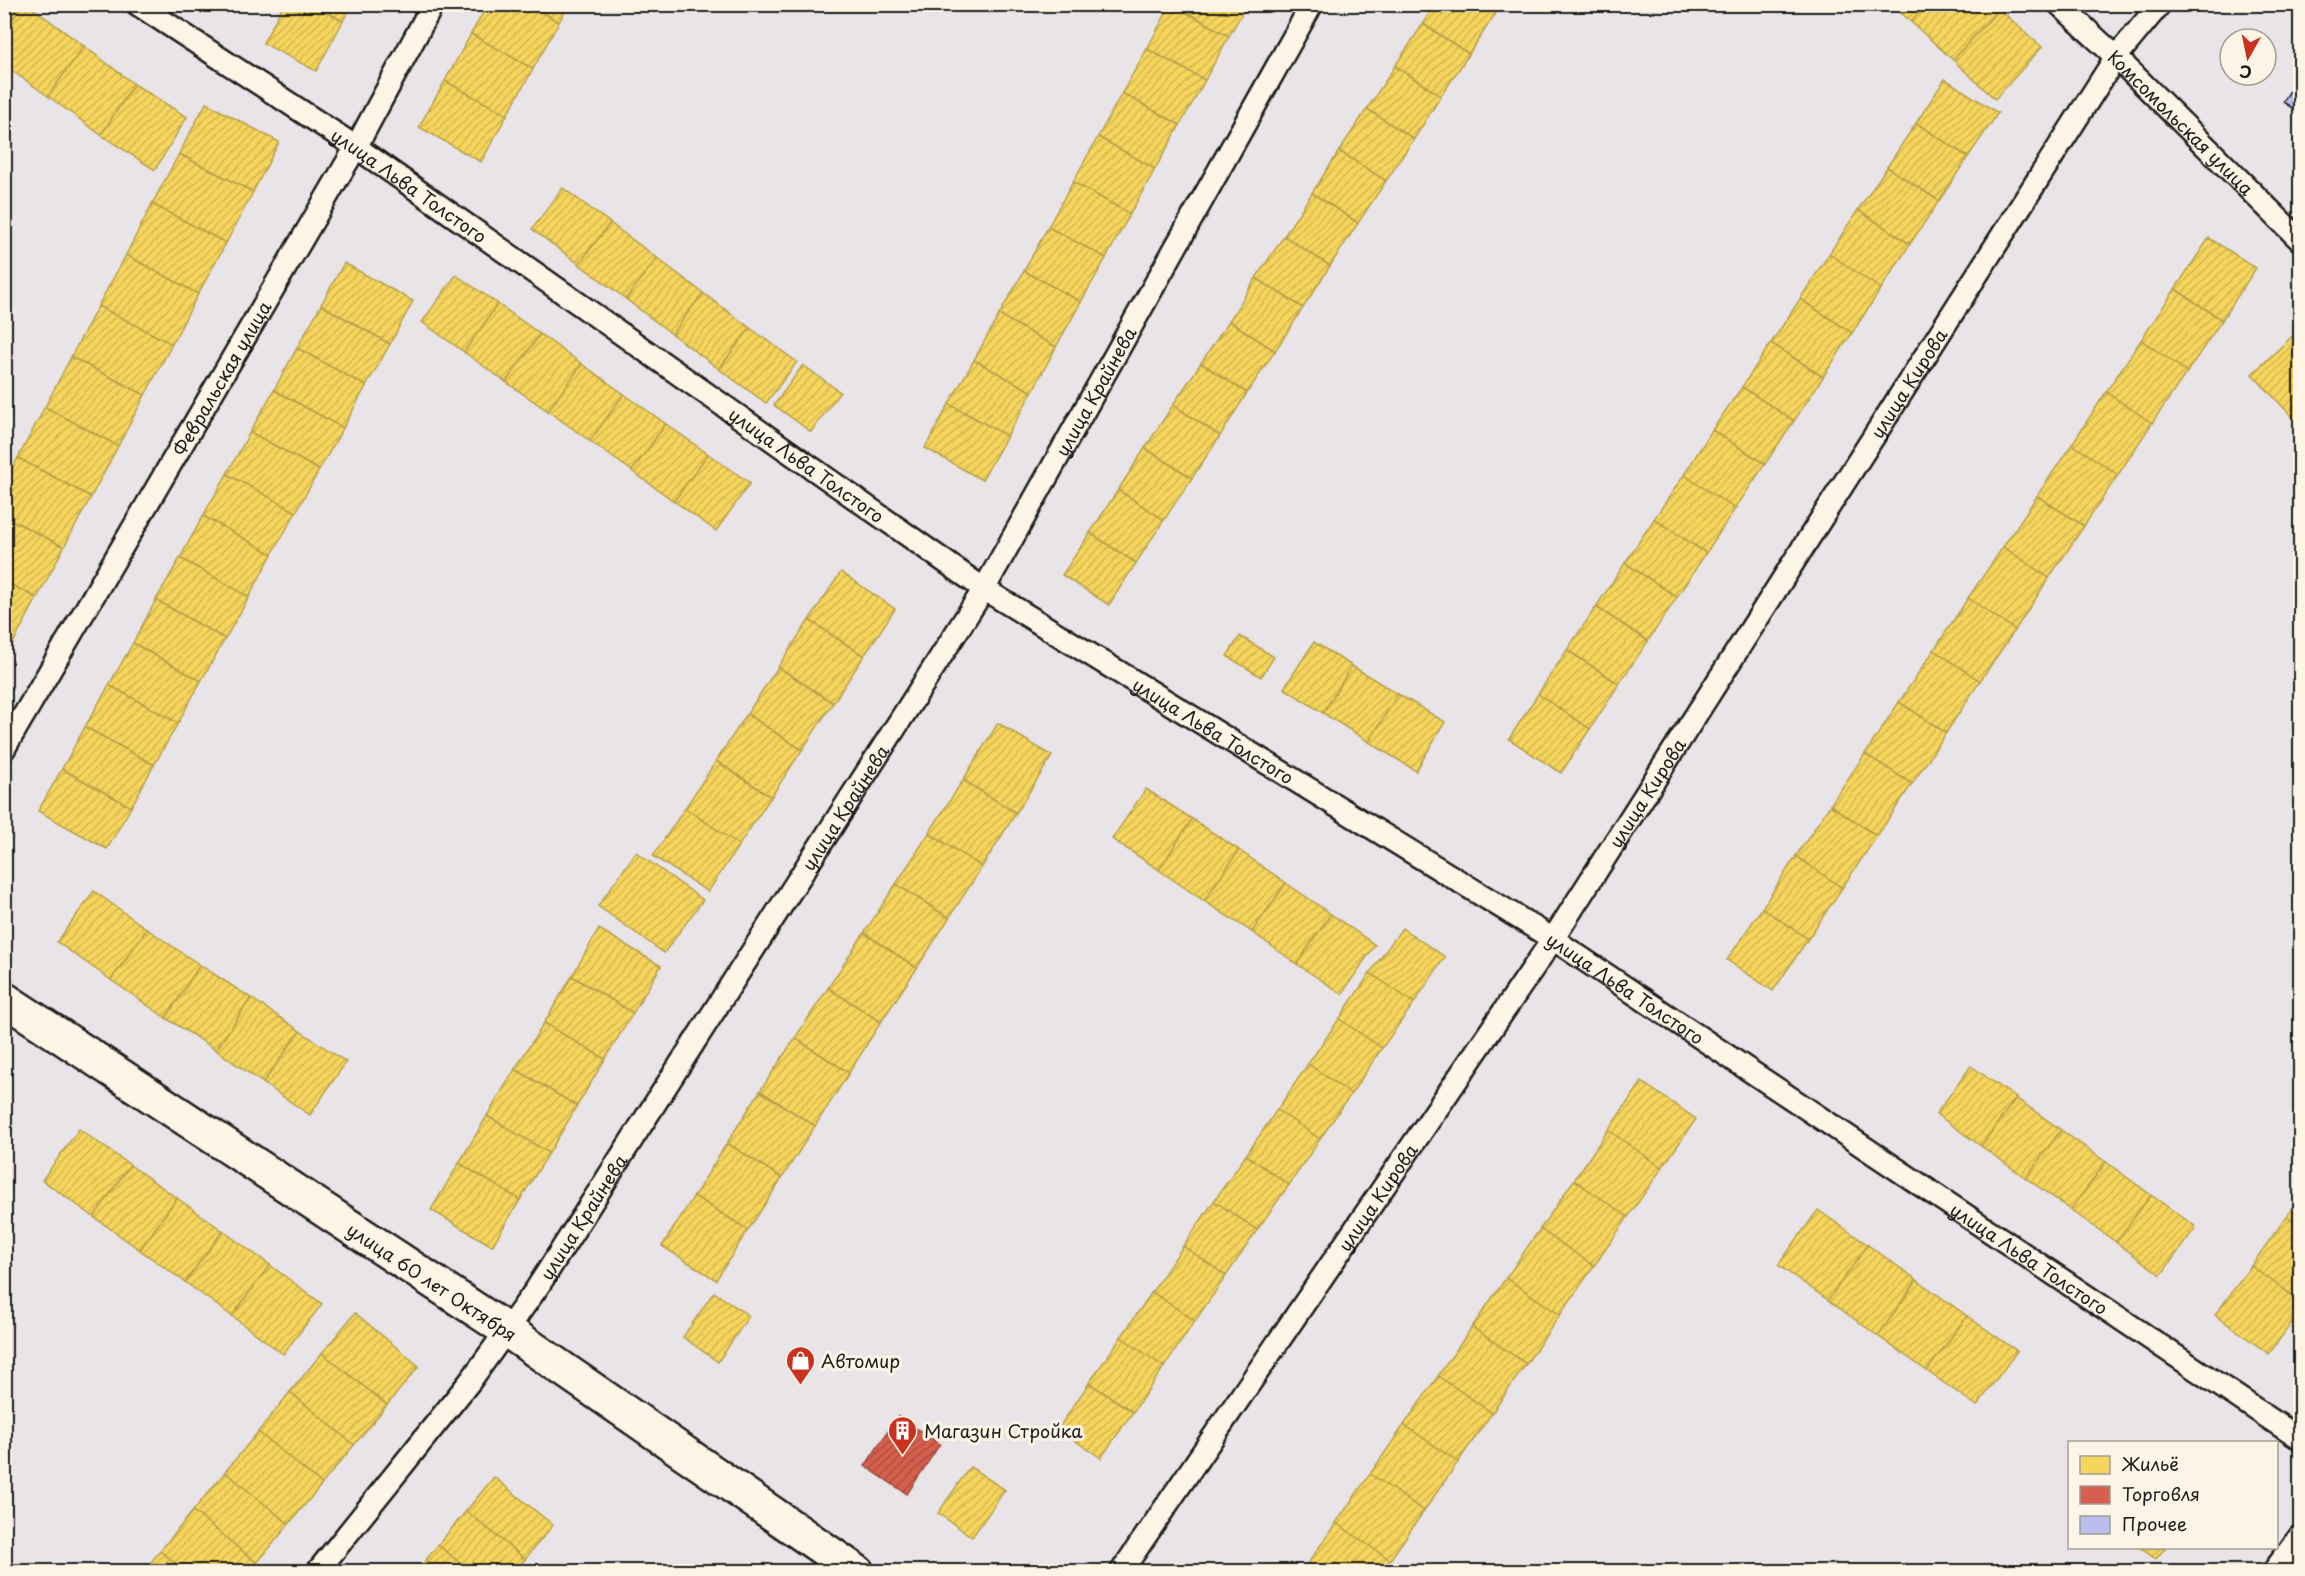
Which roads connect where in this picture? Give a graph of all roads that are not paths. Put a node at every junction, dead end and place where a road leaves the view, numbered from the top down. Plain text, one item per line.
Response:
1 (137, 4) edge
2 (433, 4) edge
3 (1312, 4) edge
4 (2059, 4) edge
5 (2160, 4) edge
6 (2116, 57) junction
7 (356, 147) junction
8 (2301, 240) edge
9 (984, 589) junction
10 (4, 749) edge
11 (1553, 939) junction
12 (4, 999) edge
13 (508, 1331) junction
14 (2301, 1439) edge
15 (2301, 1536) edge
16 (317, 1572) edge
17 (856, 1572) edge
18 (1121, 1572) edge
19 (2273, 1572) edge

1 - 7 street, улица Льва Толстого
2 - 7 street, Февральская улица
3 - 9 street, улица Крайнева
4 - 6 street, Комсомольская улица
5 - 6 street, улица Кирова
6 - 8 street, Комсомольская улица
6 - 11 street, улица Кирова
7 - 9 street, улица Льва Толстого
7 - 10 street, Февральская улица
9 - 11 street, улица Льва Толстого
9 - 13 street, улица Крайнева
11 - 14 street, улица Льва Толстого
11 - 18 street, улица Кирова
12 - 13 main road, улица 60 лет Октября
13 - 16 street, улица Крайнева
13 - 17 main road, улица 60 лет Октября
15 - 19 street

